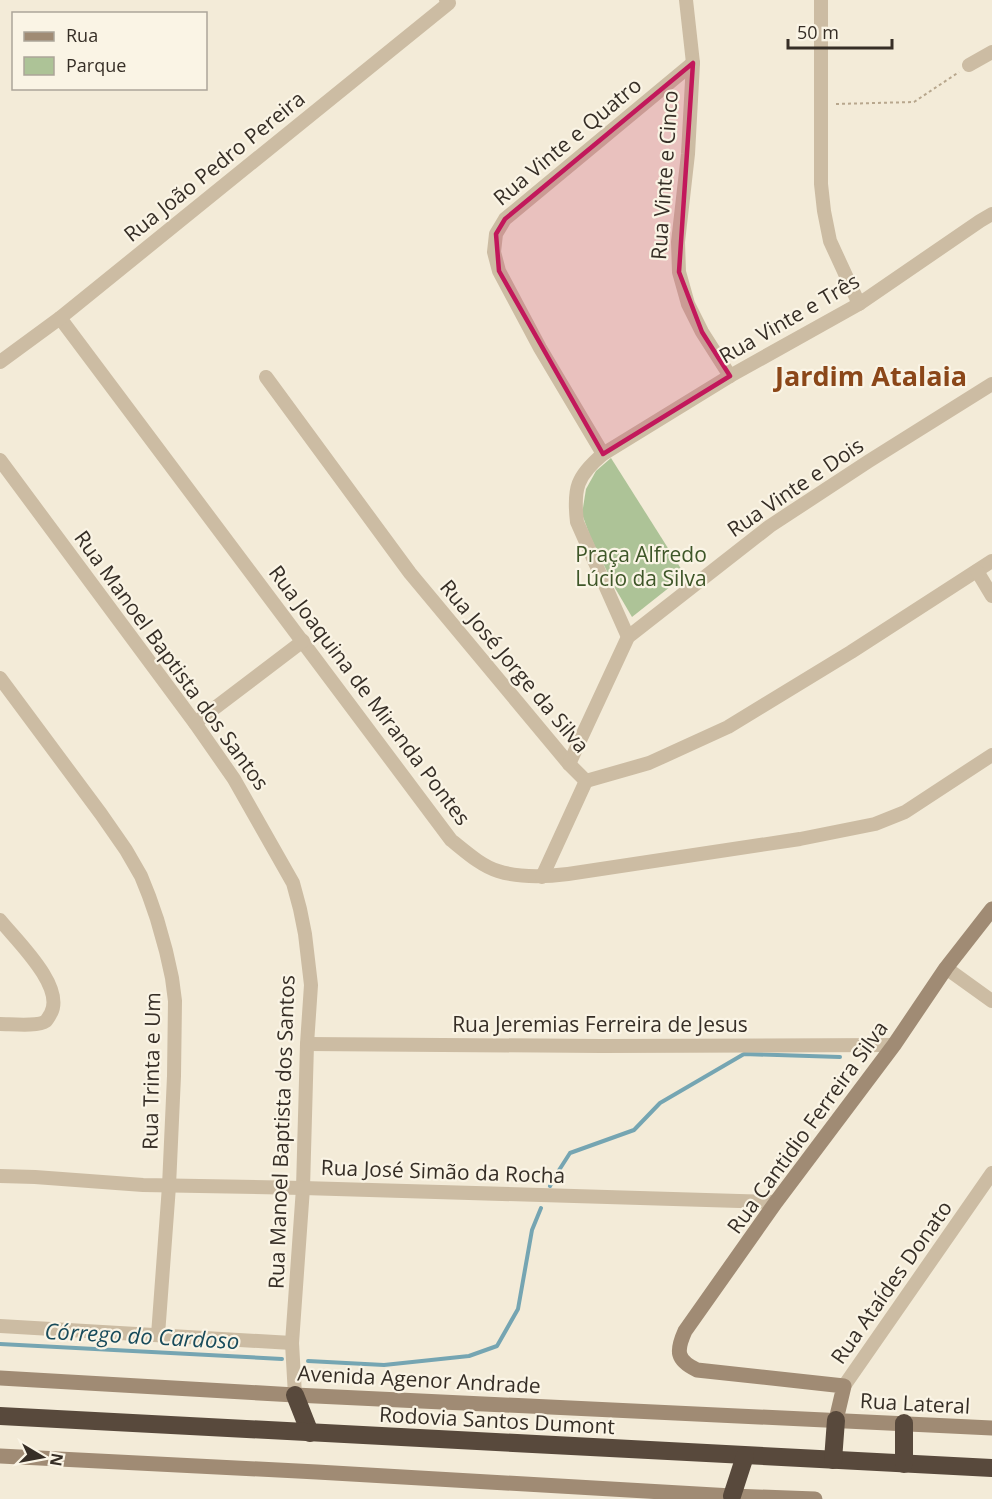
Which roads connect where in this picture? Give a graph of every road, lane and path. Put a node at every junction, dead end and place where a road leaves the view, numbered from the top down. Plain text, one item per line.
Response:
1 (446, 0) edge
2 (686, 0) edge
3 (821, 0) edge
4 (992, 52) edge
5 (693, 63) junction
6 (969, 65) joint
7 (821, 104) junction
8 (992, 214) edge
9 (859, 304) junction
10 (60, 318) junction
11 (0, 362) edge
12 (730, 376) junction
13 (266, 377) dead end
14 (992, 384) edge
15 (603, 454) junction
16 (0, 460) edge
17 (992, 561) edge
18 (977, 570) junction
19 (992, 596) edge
20 (628, 637) junction
21 (303, 641) junction
22 (0, 678) edge
23 (195, 723) junction
24 (992, 755) edge
25 (569, 764) junction
26 (586, 782) junction
27 (542, 877) junction
28 (992, 909) edge
29 (0, 920) edge
30 (946, 968) junction
31 (992, 1001) edge
32 (0, 1024) edge
33 (307, 1044) junction
34 (894, 1045) junction
35 (992, 1173) edge
36 (0, 1176) edge
37 (169, 1186) junction
38 (303, 1188) junction
39 (776, 1202) junction
40 (0, 1326) edge
41 (158, 1335) junction
42 (292, 1342) junction
43 (697, 1370) joint
44 (0, 1378) edge
45 (844, 1386) junction
46 (295, 1395) junction
47 (0, 1416) edge
48 (836, 1420) junction
49 (904, 1423) junction
50 (992, 1428) edge
51 (310, 1433) junction
52 (0, 1456) edge
53 (746, 1456) junction
54 (832, 1460) junction
55 (904, 1464) junction
56 (992, 1468) edge
57 (732, 1496) junction
58 (815, 1499) edge

1 - 10 street, Rua João Pedro Pereira
2 - 5 street, Rua Vinte e Cinco
3 - 7 street
4 - 6 street
5 - 12 street, Rua Vinte e Cinco
5 - 15 street, Rua Vinte e Quatro
6 - 7 path
7 - 9 street
8 - 9 street, Rua Vinte e Três
9 - 12 street, Rua Vinte e Três
10 - 11 street, Rua João Pedro Pereira
10 - 21 street, Rua Joaquina de Miranda Pontes
12 - 15 street, Rua Vinte e Três
13 - 25 street, Rua José Jorge da Silva
14 - 20 street, Rua Vinte e Dois
15 - 20 street
16 - 23 street, Rua Manoel Baptista dos Santos
17 - 18 street, Rua José Jorge da Silva
18 - 19 street
18 - 26 street, Rua José Jorge da Silva
20 - 25 street, Rua Vinte e Dois
21 - 23 street
21 - 27 street, Rua Joaquina de Miranda Pontes
22 - 37 street, Rua Trinta e Um
23 - 33 street, Rua Manoel Baptista dos Santos
24 - 27 street, Rua Joaquina de Miranda Pontes
25 - 26 street, Rua José Jorge da Silva
26 - 27 street
28 - 30 street, Rua Cantidio Ferreira Silva
29 - 32 street
30 - 31 street
30 - 34 street, Rua Cantidio Ferreira Silva
33 - 34 street, Rua Jeremias Ferreira de Jesus
33 - 38 street, Rua Manoel Baptista dos Santos
34 - 39 street, Rua Cantidio Ferreira Silva
35 - 45 street, Rua Ataídes Donato
36 - 37 street, Rua José Simão da Rocha
37 - 38 street, Rua José Simão da Rocha
37 - 41 street, Rua Trinta e Um
38 - 39 street, Rua José Simão da Rocha
38 - 42 street, Rua Manoel Baptista dos Santos
39 - 43 street, Rua Cantidio Ferreira Silva
40 - 41 street
41 - 42 street
42 - 46 street, Rua Manoel Baptista dos Santos
43 - 45 street, Rua Lateral
44 - 46 street, Avenida Agenor Andrade
45 - 48 street, Rua Ataídes Donato
46 - 48 street, Avenida Agenor Andrade
46 - 51 highway
47 - 51 highway, Rodovia Santos Dumont
48 - 49 street, Rua Lateral
48 - 54 highway
49 - 50 street, Rua Lateral
49 - 55 highway
51 - 53 highway, Rodovia Santos Dumont
52 - 57 street
53 - 54 highway, Rodovia Santos Dumont
53 - 57 highway
54 - 55 highway, Rodovia Santos Dumont
55 - 56 highway, Rodovia Santos Dumont
57 - 58 street

